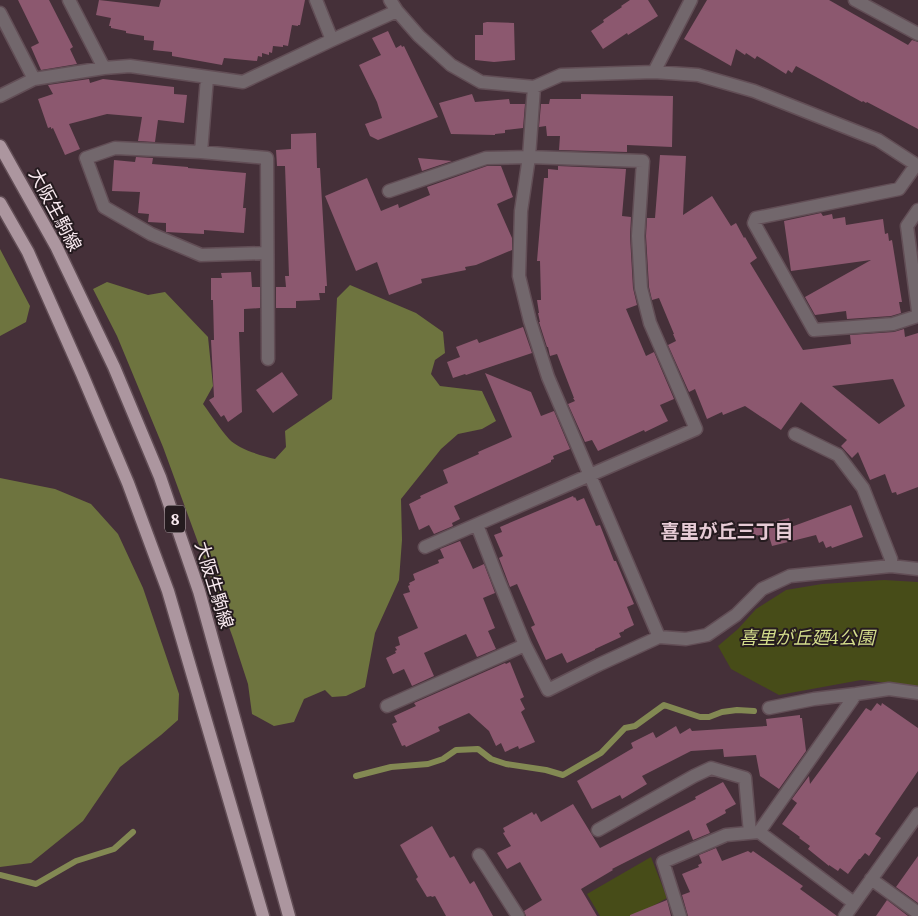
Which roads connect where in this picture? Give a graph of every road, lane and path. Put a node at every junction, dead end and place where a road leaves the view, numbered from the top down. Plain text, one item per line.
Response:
1 (69, 0) edge
2 (316, 0) edge
3 (691, 0) edge
4 (855, 0) edge
5 (394, 6) edge
6 (0, 12) edge
7 (918, 34) edge
8 (332, 40) junction
9 (104, 68) junction
10 (654, 72) junction
11 (207, 78) junction
12 (34, 79) junction
13 (534, 87) junction
14 (0, 96) edge
15 (0, 146) edge
16 (201, 152) junction
17 (529, 157) junction
18 (917, 166) edge
19 (389, 191) dead end
20 (0, 203) edge
21 (918, 210) edge
22 (267, 253) junction
23 (918, 311) edge
24 (918, 316) edge
25 (268, 359) dead end
26 (795, 434) dead end
27 (590, 475) junction
28 (477, 525) junction
29 (425, 548) dead end
30 (891, 566) junction
31 (918, 569) edge
32 (659, 637) junction
33 (525, 645) junction
34 (918, 693) edge
35 (856, 694) junction
36 (387, 706) dead end
37 (769, 708) dead end
38 (918, 814) edge
39 (598, 830) dead end
40 (755, 833) junction
41 (479, 855) dead end
42 (871, 880) junction
43 (854, 903) junction
44 (918, 913) edge
45 (263, 916) edge
46 (288, 916) edge
47 (518, 916) edge
48 (680, 916) edge
49 (845, 916) edge

1 - 9 street
2 - 8 street
3 - 10 street
4 - 7 street
5 - 8 street
5 - 13 street
6 - 12 street
8 - 11 street
9 - 11 street
9 - 12 street
10 - 13 street
10 - 18 street
11 - 16 street
12 - 14 street
13 - 17 street
15 - 46 main road, 大阪生駒線 / 8
16 - 22 street
16 - 22 street
17 - 19 street
17 - 27 street
17 - 27 street
18 - 24 street
20 - 45 main road, 8
21 - 23 street
22 - 25 street
26 - 30 street
27 - 28 street
27 - 32 street
28 - 29 street
28 - 33 street
30 - 31 street
30 - 32 street
32 - 33 street
33 - 36 street
34 - 35 street
35 - 37 street
35 - 40 street
38 - 42 street
39 - 40 street
40 - 43 street
40 - 48 street
41 - 47 street
42 - 43 street
42 - 44 street
43 - 49 street

